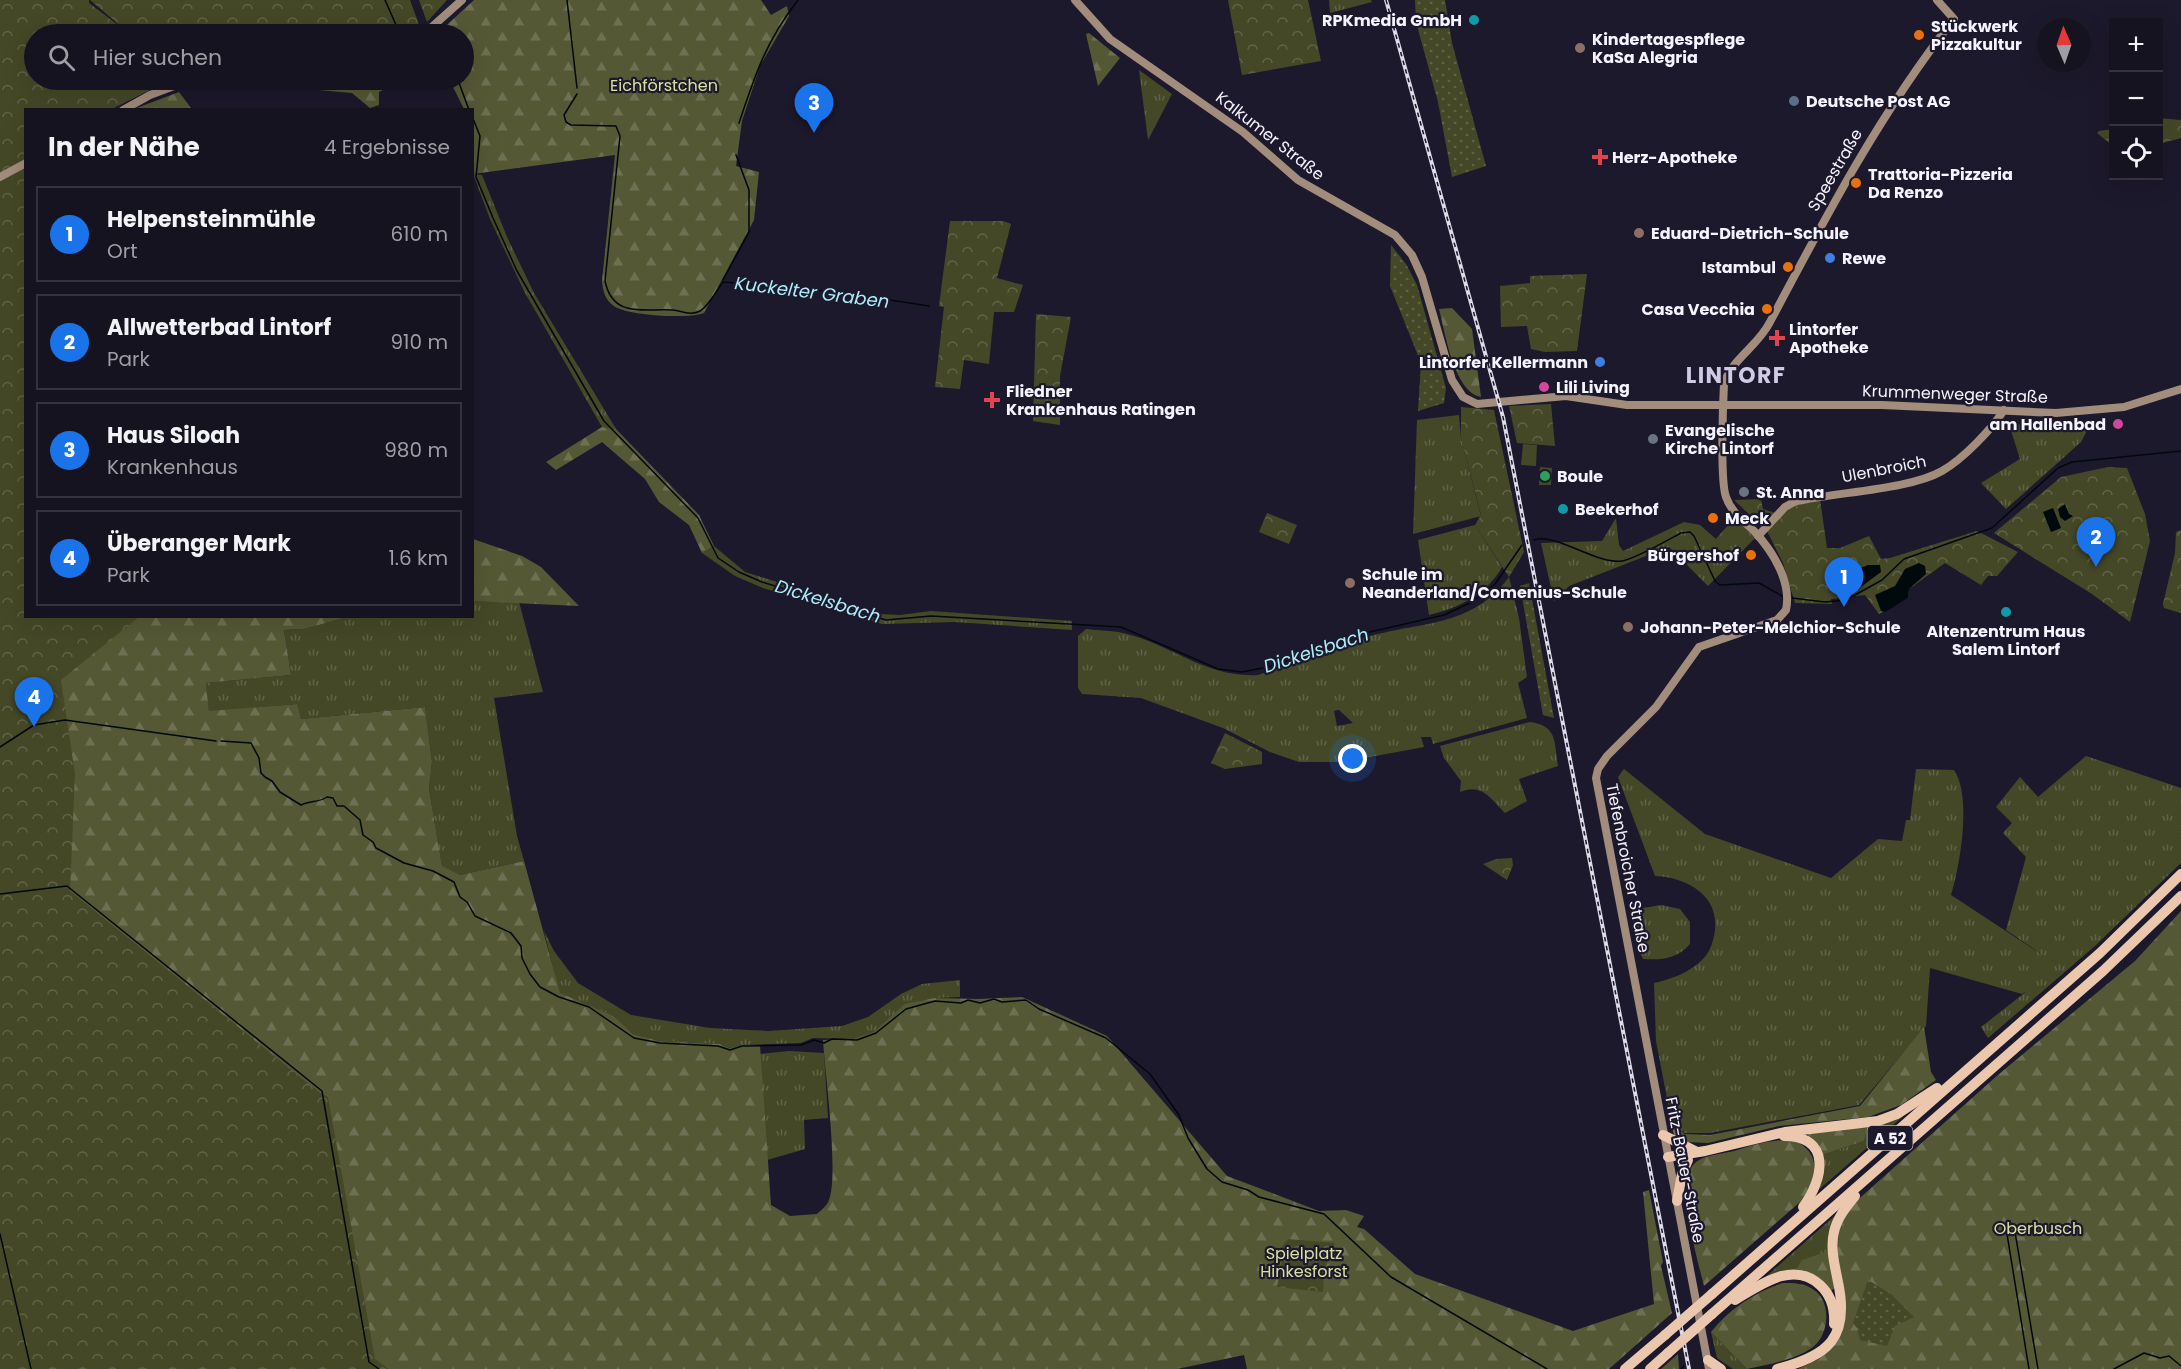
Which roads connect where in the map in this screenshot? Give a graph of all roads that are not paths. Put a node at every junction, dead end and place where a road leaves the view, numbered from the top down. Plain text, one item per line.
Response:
1 (462, 0) edge
2 (1075, 0) edge
3 (1937, 0) edge
4 (435, 24) edge
5 (163, 90) edge
6 (127, 108) edge
7 (24, 164) edge
8 (0, 177) edge
9 (2181, 389) edge
10 (1577, 397) joint
11 (1724, 404) junction
12 (2004, 410) junction
13 (1758, 536) junction
14 (1787, 607) joint
15 (2181, 874) edge
16 (2181, 896) edge
17 (1633, 976) joint
18 (1989, 1051) junction
19 (1663, 1135) junction
20 (1772, 1136) junction
21 (1696, 1154) junction
22 (1668, 1160) junction
23 (1872, 1175) junction
24 (1677, 1201) junction
25 (1791, 1224) junction
26 (1712, 1314) junction
27 (1805, 1360) junction
28 (1708, 1364) edge
29 (1625, 1369) edge
30 (1650, 1369) edge
31 (1721, 1369) edge
32 (1777, 1369) edge

1 - 4 main road
2 - 10 main road, Kalkumer Straße
3 - 11 main road, Speestraße
5 - 6 main road
7 - 8 main road
9 - 12 main road, Krummenweger Straße
10 - 11 main road, Krummenweger Straße
11 - 12 main road, Krummenweger Straße
11 - 13 main road, Speestraße
12 - 13 main road, Ulenbroich
13 - 14 main road, Speestraße
14 - 17 main road, Tiefenbroicher Straße
15 - 18 highway, A 52
16 - 23 highway, A 52
17 - 19 main road, Fritz-Bauer-Straße
18 - 20 highway
18 - 25 highway, A 52
19 - 21 highway
19 - 22 main road, Fritz-Bauer-Straße
20 - 21 highway
20 - 25 highway
21 - 22 highway
21 - 24 highway
22 - 24 main road, Fritz-Bauer-Straße
23 - 26 highway, A 52
23 - 27 highway
24 - 28 main road, Fritz-Bauer-Straße
25 - 29 highway, A 52, bridge
26 - 27 highway
26 - 30 highway, A 52, bridge
27 - 32 highway
28 - 31 highway

